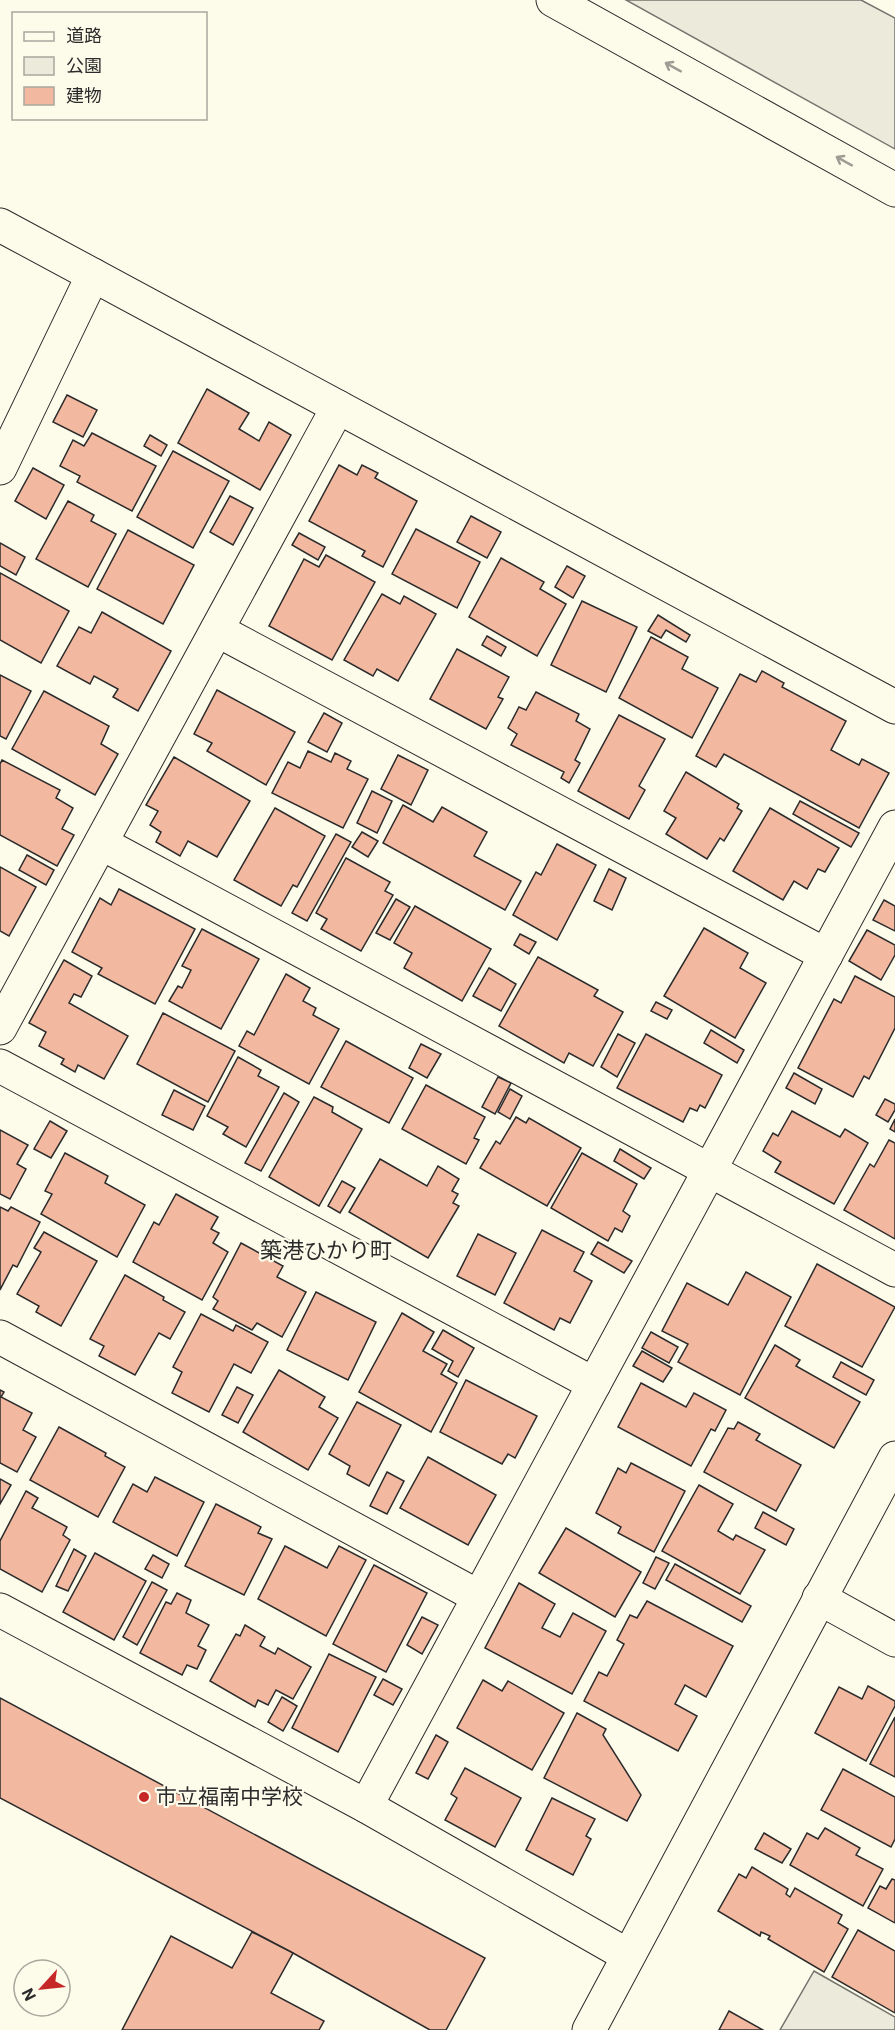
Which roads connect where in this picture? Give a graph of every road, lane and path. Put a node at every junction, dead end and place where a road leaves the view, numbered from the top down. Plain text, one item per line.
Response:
1 (554, 0) edge
2 (895, 190) edge
3 (0, 225) edge
4 (93, 275) junction
5 (338, 407) junction
6 (0, 468) edge
7 (217, 630) junction
8 (895, 707) edge
9 (895, 826) edge
10 (101, 843) junction
11 (826, 955) junction
12 (0, 1028) edge
13 (0, 1066) edge
14 (709, 1170) junction
15 (895, 1270) edge
16 (0, 1337) edge
17 (594, 1384) junction
18 (895, 1458) edge
19 (479, 1597) junction
20 (819, 1598) junction
21 (0, 1610) edge
22 (895, 1640) edge
23 (366, 1806) junction
24 (627, 1955) junction
25 (589, 2030) edge

2 -> 1 street
3 - 4 street
4 - 5 street
4 - 6 street
5 - 7 street
5 - 8 street
7 - 10 street
7 - 11 street
9 - 11 street
10 - 12 street
10 - 14 street
11 - 14 street
13 - 17 street
14 - 15 street
14 - 17 street
16 - 19 street
17 - 19 street
18 - 20 street
19 - 23 street
20 - 22 street
20 - 24 street
21 - 23 street
23 - 24 street
24 - 25 street

